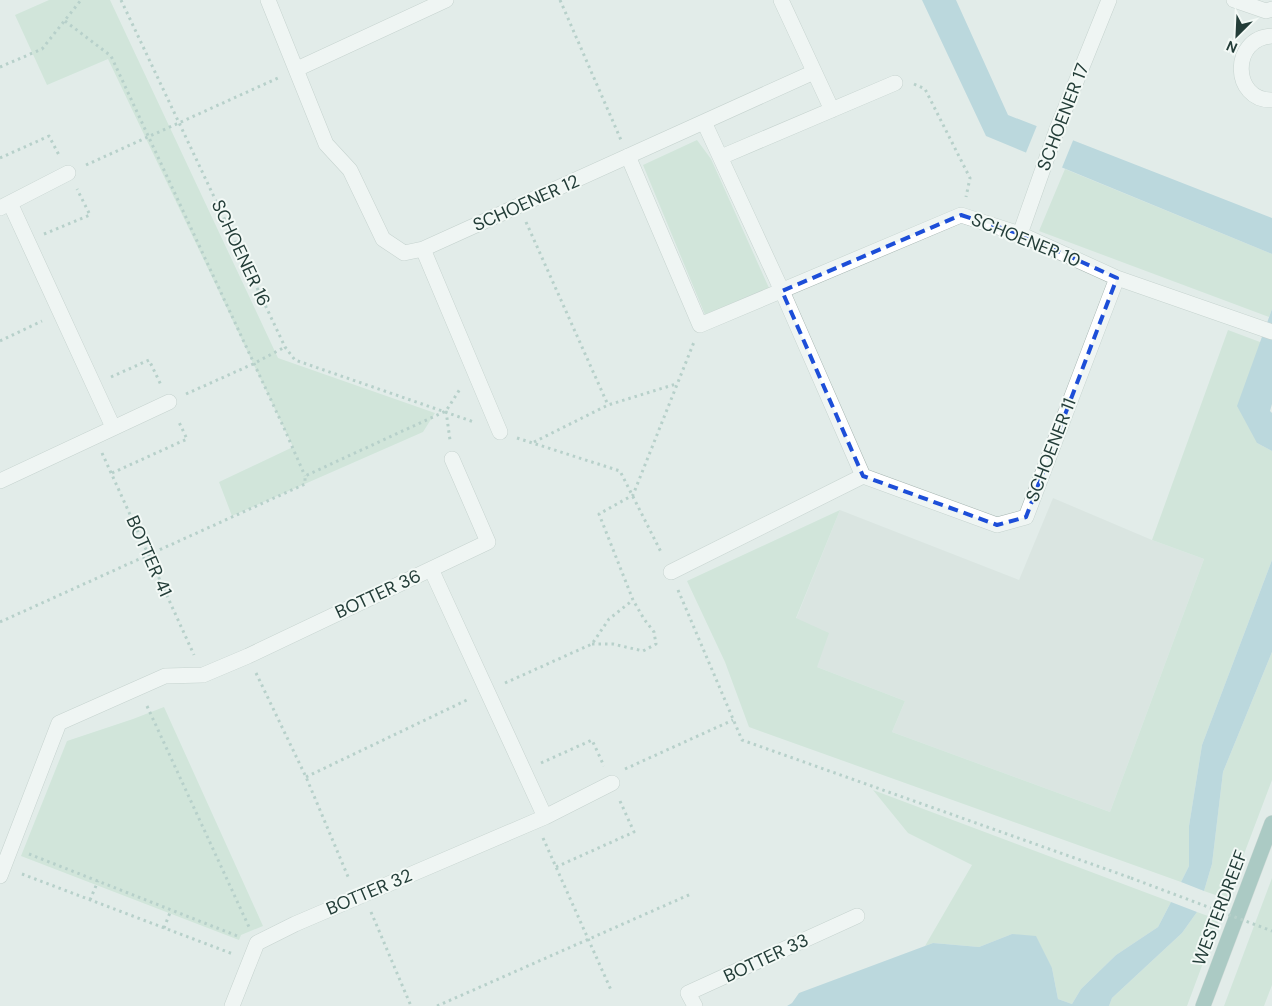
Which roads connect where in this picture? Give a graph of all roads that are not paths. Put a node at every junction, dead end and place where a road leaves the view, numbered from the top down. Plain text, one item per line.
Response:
1 (268, 0) edge
2 (446, 0) edge
3 (781, 0) edge
4 (1109, 0) edge
5 (1234, 0) edge
6 (1269, 10) edge
7 (1269, 37) edge
8 (297, 69) junction
9 (814, 72) junction
10 (895, 83) road end
11 (1272, 100) edge
12 (832, 110) junction
13 (704, 122) junction
14 (628, 156) junction
15 (720, 158) junction
16 (68, 173) road end
17 (5, 206) edge
18 (1020, 234) junction
19 (424, 249) junction
20 (1117, 278) junction
21 (782, 290) junction
22 (1267, 330) edge
23 (169, 402) road end
24 (113, 427) junction
25 (500, 432) road end
26 (452, 459) road end
27 (862, 476) junction
28 (0, 481) edge
29 (431, 569) junction
30 (671, 572) road end
31 (612, 783) road end
32 (541, 819) junction
33 (1272, 823) edge
34 (2, 872) edge
35 (857, 916) dead end
36 (232, 1006) edge
37 (694, 1006) edge
38 (1204, 1006) edge

1 - 8 street
2 - 8 street
3 - 9 street
4 - 18 street, SCHOENER 17
5 - 6 street
6 - 7 street
7 - 11 street
8 - 19 street
9 - 12 street
9 - 13 street, SCHOENER 12
10 - 12 street
12 - 15 street
13 - 14 street, SCHOENER 12
13 - 15 street
14 - 19 street, SCHOENER 12
14 - 21 street, SCHOENER 10
15 - 21 street
16 - 17 street
17 - 24 street
18 - 20 street, SCHOENER 10
18 - 21 street, SCHOENER 10
19 - 25 street
20 - 22 street, SCHOENER 10
20 - 27 street, SCHOENER 11
21 - 27 street
23 - 24 street
24 - 28 street
26 - 29 street, BOTTER 36
27 - 30 street
29 - 32 street
29 - 34 street, BOTTER 36
31 - 32 street, BOTTER 32
32 - 36 street, BOTTER 32
33 - 38 main road, WESTERDREEF
35 - 37 street, BOTTER 33

